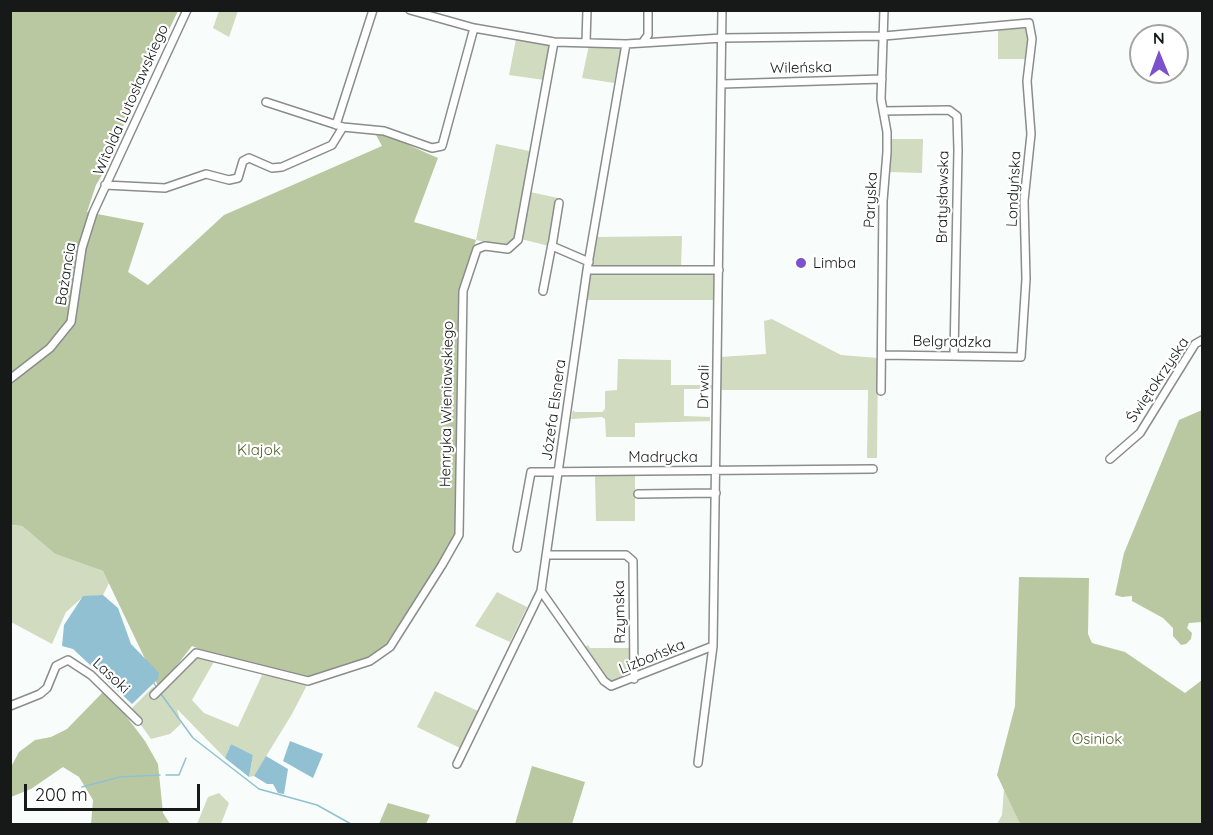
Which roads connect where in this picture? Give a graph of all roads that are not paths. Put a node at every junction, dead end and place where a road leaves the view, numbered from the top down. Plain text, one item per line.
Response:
1 (187, 10) edge
2 (373, 10) edge
3 (410, 10) edge
4 (587, 10) edge
5 (648, 10) edge
6 (722, 10) edge
7 (884, 10) edge
8 (474, 28) junction
9 (884, 36) junction
10 (722, 38) junction
11 (554, 42) junction
12 (586, 42) junction
13 (643, 42) junction
14 (626, 44) junction
15 (882, 80) junction
16 (722, 84) junction
17 (266, 102) dead end
18 (883, 111) junction
19 (339, 126) junction
20 (105, 185) junction
21 (559, 203) dead end
22 (552, 244) junction
23 (588, 266) junction
24 (719, 270) junction
25 (543, 291) dead end
26 (1203, 340) edge
27 (882, 355) junction
28 (954, 355) junction
29 (1021, 357) joint
30 (10, 379) edge
31 (881, 392) dead end
32 (1110, 459) dead end
33 (873, 469) dead end
34 (559, 470) junction
35 (716, 471) junction
36 (716, 493) junction
37 (638, 494) dead end
38 (517, 548) dead end
39 (546, 555) junction
40 (541, 591) junction
41 (713, 646) junction
42 (634, 679) junction
43 (154, 695) dead end
44 (10, 706) edge
45 (138, 721) dead end
46 (698, 763) dead end
47 (457, 764) dead end

1 - 20 street, Witolda Lutosławskiego
2 - 19 street
3 - 8 street
4 - 12 street
5 - 13 street
6 - 10 street, Drwali
7 - 9 street, Paryska
8 - 11 street
8 - 19 street
9 - 10 street
9 - 15 street, Paryska
9 - 29 street, Londyńska
10 - 13 street
10 - 16 street, Drwali
11 - 12 street
11 - 43 street, Henryka Wieniawskiego
12 - 14 street
13 - 14 street
14 - 23 street, Józefa Elsnera
15 - 16 street, Wileńska
15 - 18 street, Paryska
16 - 24 street, Drwali
17 - 19 street
18 - 27 street, Paryska
18 - 28 street, Bratysławska
19 - 20 street, Witolda Lutosławskiego
20 - 30 street, Bażancia
21 - 22 street
22 - 23 street
22 - 25 street
23 - 24 street
23 - 34 street, Józefa Elsnera
24 - 35 street, Drwali
26 - 32 street, Świętokrzyska
27 - 28 street, Belgradzka
27 - 31 street, Paryska
28 - 29 street, Belgradzka
33 - 35 street, Madrycka
34 - 35 street, Madrycka
34 - 38 street, Madrycka
34 - 39 street, Józefa Elsnera
35 - 36 street, Drwali
36 - 37 street
36 - 41 street, Drwali
39 - 40 street, Józefa Elsnera
39 - 42 street, Rzymska
40 - 42 street, Lizbońska
40 - 47 street, Józefa Elsnera
41 - 42 street, Lizbońska
41 - 46 street, Drwali
44 - 45 street, Lasoki

